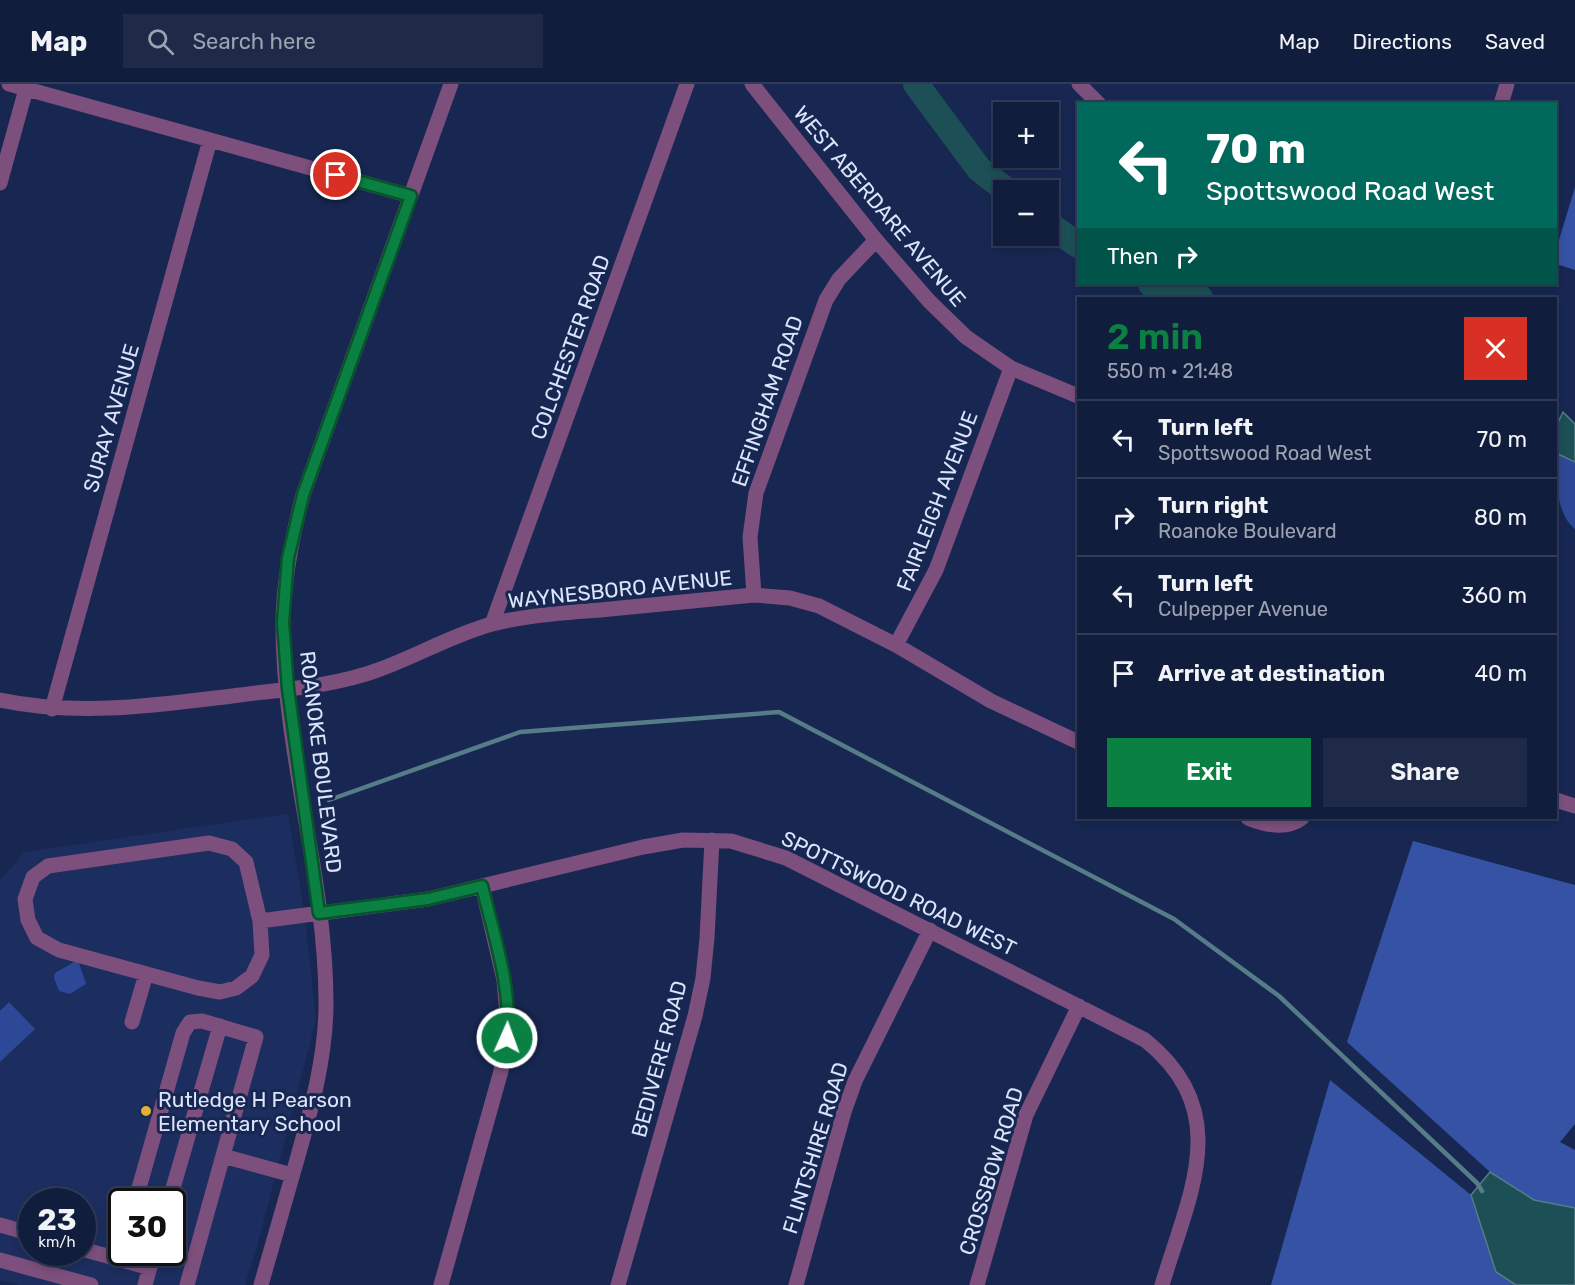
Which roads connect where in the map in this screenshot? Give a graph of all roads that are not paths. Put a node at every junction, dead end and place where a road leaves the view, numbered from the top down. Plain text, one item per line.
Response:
1 (9, 84) edge
2 (451, 84) edge
3 (687, 84) edge
4 (752, 84) edge
5 (1079, 84) edge
6 (1507, 84) edge
7 (26, 89) junction
8 (1098, 102) edge
9 (1502, 102) edge
10 (210, 140) junction
11 (0, 183) edge
12 (411, 196) junction
13 (876, 240) junction
14 (1011, 369) junction
15 (1077, 396) edge
16 (754, 595) junction
17 (492, 624) junction
18 (896, 645) junction
19 (288, 689) junction
20 (0, 700) edge
21 (52, 709) junction
22 (1077, 742) edge
23 (1557, 800) edge
24 (1575, 806) edge
25 (1251, 819) edge
26 (1300, 819) edge
27 (712, 840) junction
28 (482, 886) junction
29 (319, 913) junction
30 (260, 921) junction
31 (930, 930) junction
32 (147, 974) junction
33 (1079, 1006) junction
34 (132, 1022) dead end
35 (220, 1026) junction
36 (223, 1156) junction
37 (292, 1175) junction
38 (139, 1188) edge
39 (173, 1188) edge
40 (0, 1225) edge
41 (18, 1230) edge
42 (0, 1260) edge
43 (145, 1266) edge
44 (150, 1268) joint
45 (91, 1285) edge
46 (145, 1285) edge
47 (187, 1285) edge
48 (261, 1285) edge
49 (441, 1285) edge
50 (618, 1285) edge
51 (796, 1285) edge
52 (978, 1285) edge
53 (1162, 1285) edge

1 - 7 street
2 - 12 street, ROANOKE BOULEVARD
3 - 17 street, COLCHESTER ROAD
4 - 13 street, WEST ABERDARE AVENUE
5 - 8 street
6 - 9 street
7 - 10 street
7 - 11 street
10 - 12 street
10 - 21 street, SURAY AVENUE
12 - 19 street, ROANOKE BOULEVARD
13 - 14 street, WEST ABERDARE AVENUE
13 - 16 street, EFFINGHAM ROAD
14 - 15 street, WEST ABERDARE AVENUE
14 - 18 street, FAIRLEIGH AVENUE
16 - 17 street, WAYNESBORO AVENUE
16 - 18 street, WAYNESBORO AVENUE
17 - 19 street, WAYNESBORO AVENUE
18 - 22 street, WAYNESBORO AVENUE
19 - 21 street, WAYNESBORO AVENUE
19 - 29 street, ROANOKE BOULEVARD
20 - 21 street, WAYNESBORO AVENUE
23 - 24 street
25 - 26 street
27 - 28 street, SPOTTSWOOD ROAD WEST
27 - 31 street, SPOTTSWOOD ROAD WEST
27 - 50 street, BEDIVERE ROAD
28 - 29 street, SPOTTSWOOD ROAD WEST
28 - 49 street
29 - 30 street, SPOTTSWOOD ROAD WEST
29 - 37 street, ROANOKE BOULEVARD
30 - 32 street
30 - 32 street
31 - 33 street, SPOTTSWOOD ROAD WEST
31 - 51 street, FLINTSHIRE ROAD
32 - 34 street
33 - 52 street, CROSSBOW ROAD
33 - 53 street, SPOTTSWOOD ROAD WEST
35 - 36 street
35 - 38 street
35 - 39 street
36 - 37 street
36 - 47 street
37 - 48 street, ROANOKE BOULEVARD
40 - 41 street
42 - 45 street
43 - 44 street
44 - 46 street

